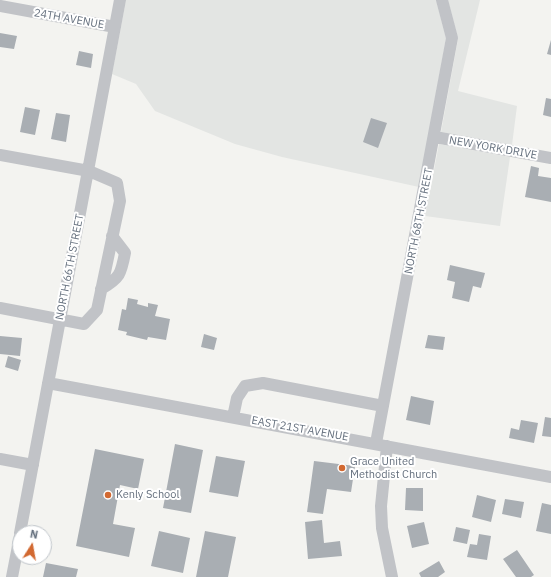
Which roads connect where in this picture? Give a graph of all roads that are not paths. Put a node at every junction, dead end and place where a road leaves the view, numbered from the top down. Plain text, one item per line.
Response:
1 (120, 0) edge
2 (442, 0) edge
3 (0, 6) edge
4 (115, 27) junction
5 (435, 137) junction
6 (0, 155) edge
7 (551, 158) edge
8 (89, 171) junction
9 (0, 308) edge
10 (60, 320) junction
11 (48, 383) junction
12 (383, 406) junction
13 (233, 417) junction
14 (382, 444) junction
15 (0, 459) edge
16 (33, 466) junction
17 (551, 477) edge
18 (22, 525) edge
19 (14, 565) edge
20 (12, 577) edge
21 (392, 577) edge

1 - 4 street, NORTH 66TH STREET
2 - 5 street, NORTH 68TH STREET
3 - 4 street, 24TH AVENUE
4 - 8 street, NORTH 66TH STREET
5 - 7 street, NEW YORK DRIVE
5 - 12 street, NORTH 68TH STREET
6 - 8 street
8 - 10 street, NORTH 66TH STREET
8 - 10 street
9 - 10 street
10 - 11 street, NORTH 66TH STREET
11 - 13 street, EAST 21ST AVENUE
11 - 16 street, NORTH 66TH STREET
12 - 13 street
12 - 14 street, NORTH 68TH STREET
13 - 14 street, EAST 21ST AVENUE
14 - 17 street, EAST 21ST AVENUE
14 - 21 street, NORTH 68TH STREET
15 - 16 street
16 - 18 street, NORTH 66TH STREET
19 - 20 street, NORTH 66TH STREET

